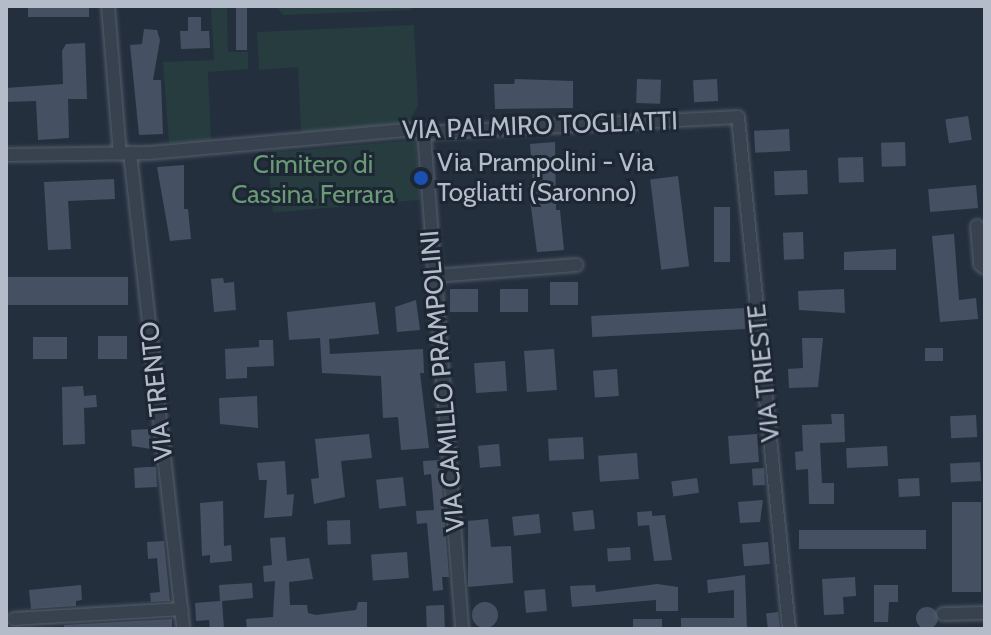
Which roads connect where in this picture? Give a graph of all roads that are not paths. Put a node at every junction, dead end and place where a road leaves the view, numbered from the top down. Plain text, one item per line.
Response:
1 (108, 6) edge
2 (738, 117) joint
3 (424, 133) junction
4 (125, 154) junction
5 (6, 155) edge
6 (977, 226) dead end
7 (577, 265) dead end
8 (985, 268) edge
9 (434, 276) junction
10 (182, 609) junction
11 (985, 613) edge
12 (943, 614) dead end
13 (14, 619) dead end
14 (183, 629) edge
15 (462, 629) edge
16 (789, 629) edge
17 (985, 629) edge

1 - 4 street, VIA TRENTO
2 - 3 street, VIA PALMIRO TOGLIATTI
2 - 16 street, VIA TRIESTE
3 - 4 street, VIA PALMIRO TOGLIATTI
3 - 9 street, VIA CAMILLO PRAMPOLINI
4 - 5 street, VIA PALMIRO TOGLIATTI
4 - 10 street, VIA TRENTO
6 - 8 street
7 - 9 street
9 - 15 street, VIA CAMILLO PRAMPOLINI
10 - 13 street
10 - 14 street, VIA TRENTO
11 - 12 street
11 - 17 street

